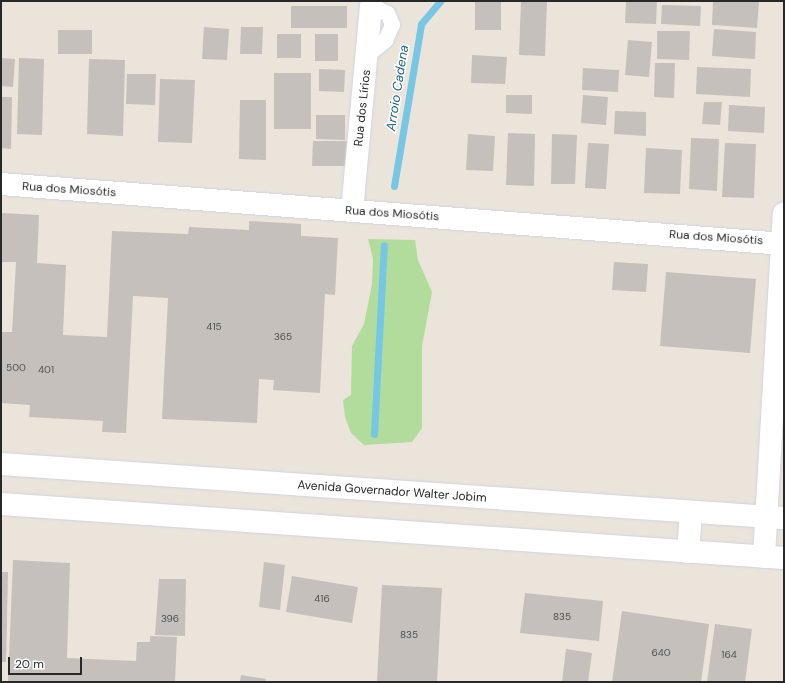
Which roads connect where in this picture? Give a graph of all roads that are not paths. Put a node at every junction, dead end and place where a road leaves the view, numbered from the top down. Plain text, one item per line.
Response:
1 (371, 5) dead end
2 (1, 184) edge
3 (352, 211) junction
4 (784, 214) edge
5 (783, 244) edge
6 (1, 464) edge
7 (1, 504) edge
8 (691, 512) junction
9 (775, 518) edge
10 (688, 552) junction
11 (774, 558) edge

1 - 3 main road, Rua dos Lírios
2 - 3 main road, Rua dos Miosótis
3 - 5 main road, Rua dos Miosótis
4 - 5 main road
5 - 9 main road
6 - 8 main road, Avenida Governador Walter Jobim
7 - 10 main road
8 - 9 main road, Avenida Governador Walter Jobim
8 - 10 main road
9 - 11 main road
10 - 11 main road

